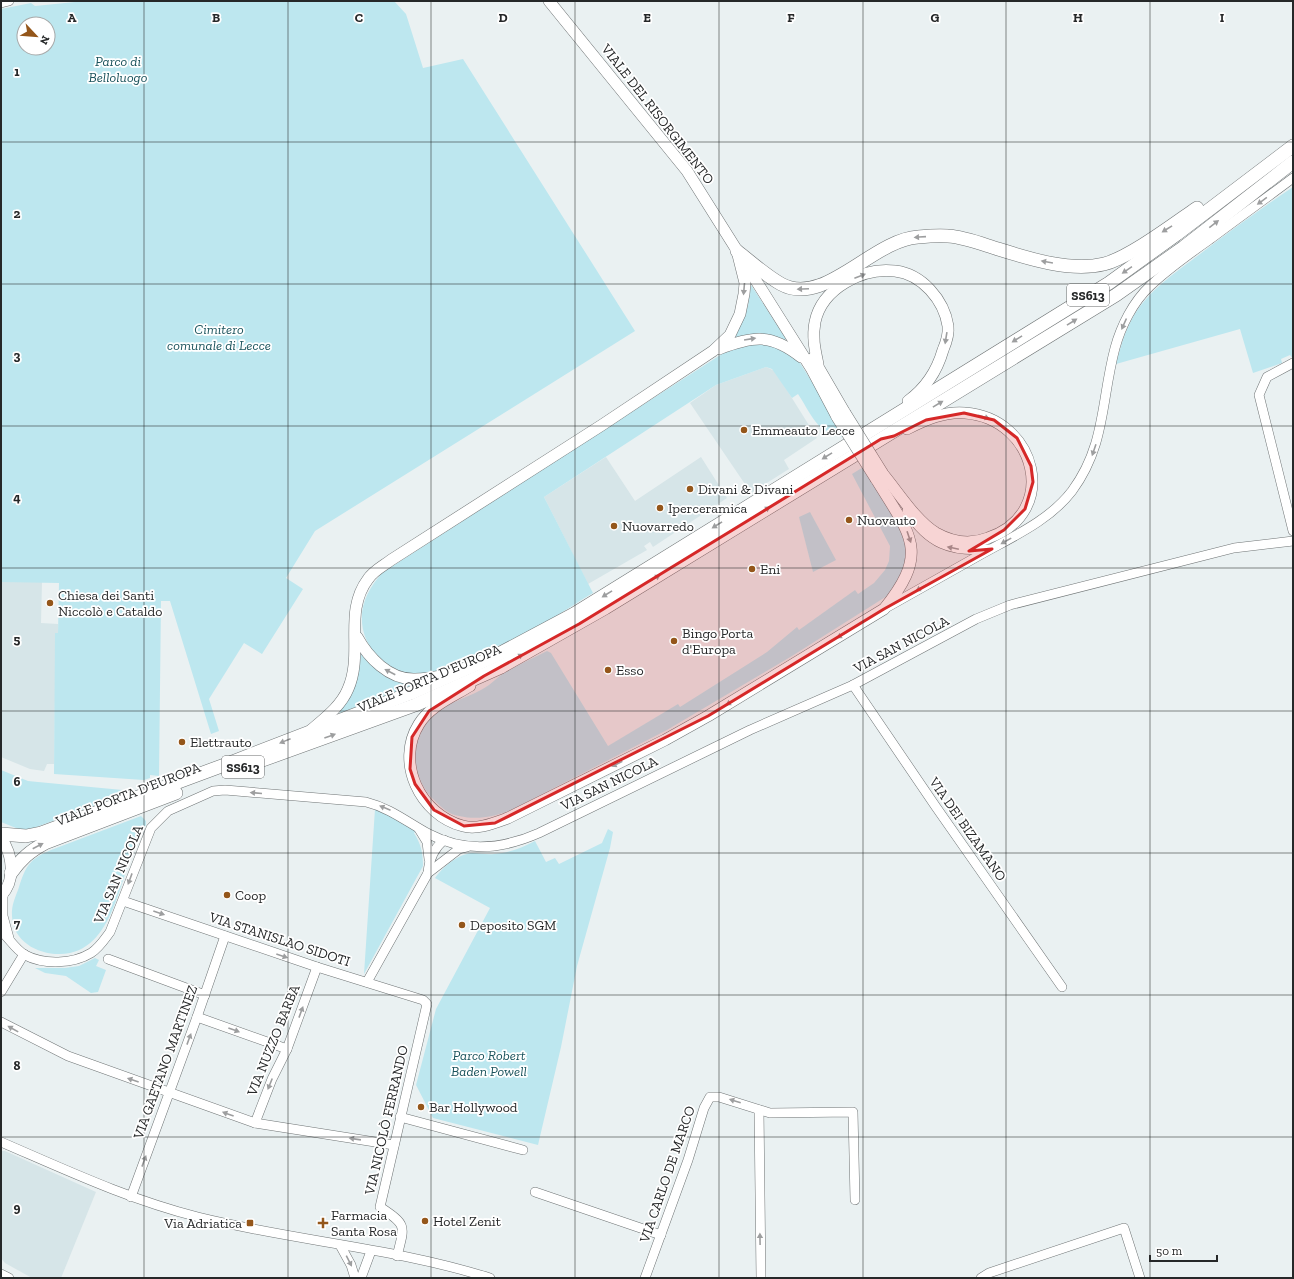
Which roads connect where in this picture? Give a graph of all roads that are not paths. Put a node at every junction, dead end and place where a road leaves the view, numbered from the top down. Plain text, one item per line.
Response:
1 (9, 1) edge
2 (548, 1) edge
3 (1, 3) edge
4 (1293, 146) edge
5 (1282, 155) junction
6 (1293, 162) edge
7 (1293, 178) edge
8 (738, 251) junction
9 (713, 351) junction
10 (1293, 363) edge
11 (814, 366) junction
12 (872, 428) junction
13 (881, 439) junction
14 (879, 476) junction
15 (1293, 531) edge
16 (1293, 540) edge
17 (992, 549) junction
18 (884, 609) junction
19 (356, 634) junction
20 (455, 674) junction
21 (484, 676) junction
22 (853, 685) junction
23 (311, 731) junction
24 (418, 827) junction
25 (1, 834) edge
26 (1, 838) edge
27 (444, 840) junction
28 (469, 847) junction
29 (429, 861) junction
30 (441, 861) junction
31 (11, 873) junction
32 (428, 873) junction
33 (2, 895) edge
34 (123, 901) junction
35 (1, 931) edge
36 (225, 936) junction
37 (9, 938) junction
38 (24, 954) junction
39 (108, 959) dead end
40 (317, 967) junction
41 (368, 982) junction
42 (1062, 987) dead end
43 (1, 992) edge
44 (205, 995) junction
45 (427, 1004) joint
46 (197, 1017) junction
47 (1, 1022) edge
48 (287, 1049) junction
49 (170, 1092) junction
50 (759, 1110) junction
51 (400, 1117) junction
52 (255, 1123) junction
53 (1, 1142) edge
54 (394, 1145) junction
55 (523, 1150) dead end
56 (535, 1192) dead end
57 (131, 1197) junction
58 (855, 1200) dead end
59 (661, 1235) junction
60 (340, 1245) junction
61 (370, 1251) junction
62 (397, 1256) junction
63 (1, 1274) edge
64 (9, 1278) edge
65 (355, 1278) edge
66 (361, 1278) edge
67 (490, 1278) edge
68 (645, 1278) edge
69 (760, 1278) edge
70 (981, 1278) edge
71 (1140, 1278) edge

1 - 3 street
2 - 8 main road, VIALE DEL RISORGIMENTO
4 - 5 highway, SS613
5 -> 8 highway
5 -> 12 highway, SS613
13 -> 6 highway, SS613
7 -> 17 street
8 -> 9 main road
8 - 11 main road, VIALE DEL RISORGIMENTO
9 -> 11 main road
9 - 19 main road
10 - 15 street
11 -> 12 main road
11 - 14 main road, VIALE DEL RISORGIMENTO, bridge
12 -> 20 highway, VIALE PORTA D'EUROPA
13 -> 14 main road
21 -> 13 highway, VIALE PORTA D'EUROPA
17 -> 14 street
14 -> 18 main road
16 - 22 street, VIA SAN NICOLA
17 -> 18 street
18 -> 21 main road
20 -> 19 main road
19 - 23 main road
20 - 23 highway, VIALE PORTA D'EUROPA
31 -> 21 highway, VIALE PORTA D'EUROPA / SS613
22 - 28 street, VIA SAN NICOLA
22 - 42 street, VIA DEI BIZAMANO
23 -> 25 highway, VIALE PORTA D'EUROPA / SS613
24 - 27 street, VIA SAN NICOLA
24 - 29 street
24 -> 34 street, VIA SAN NICOLA
26 - 31 main road, VIALE PORTA D'EUROPA
27 - 28 street, VIA SAN NICOLA
27 - 29 street
27 - 30 street
28 - 30 street
29 - 32 street
30 - 32 street
31 - 33 main road, VIALE PORTA D'EUROPA
32 - 41 street
33 - 37 street, VIA SAN NICOLA
34 -> 36 street, VIA STANISLAO SIDOTI
34 - 38 street, VIA SAN NICOLA
35 - 37 street, VIA SAN NICOLA
36 -> 40 street, VIA STANISLAO SIDOTI
36 - 44 street, VIA GAETANO MARTINEZ
37 - 38 street, VIA SAN NICOLA
38 - 43 street
39 - 44 street
40 - 41 street, VIA STANISLAO SIDOTI
48 -> 40 street, VIA NUZZO BARBA
41 - 45 street, VIA STANISLAO SIDOTI
44 - 46 street, VIA GAETANO MARTINEZ
45 - 51 street, VIA NICOLÒ FERRANDO
46 -> 48 street
49 -> 46 street, VIA GAETANO MARTINEZ
49 -> 47 street
48 -> 52 street, VIA NUZZO BARBA
52 -> 49 street
57 -> 49 street, VIA GAETANO MARTINEZ
50 - 58 street, VIA CARLO DE MARCO
50 -> 59 street, VIA CARLO DE MARCO
69 -> 50 street
51 - 54 street, VIA NICOLÒ FERRANDO
51 - 55 street
54 -> 52 street
53 - 57 street
54 - 62 street, VIA NICOLÒ FERRANDO
56 - 59 street
57 - 60 street
59 - 68 street, VIA CARLO DE MARCO
60 - 61 street
60 -> 65 street
61 - 62 street
61 - 66 street
62 - 67 street
63 - 64 street
70 - 71 street

